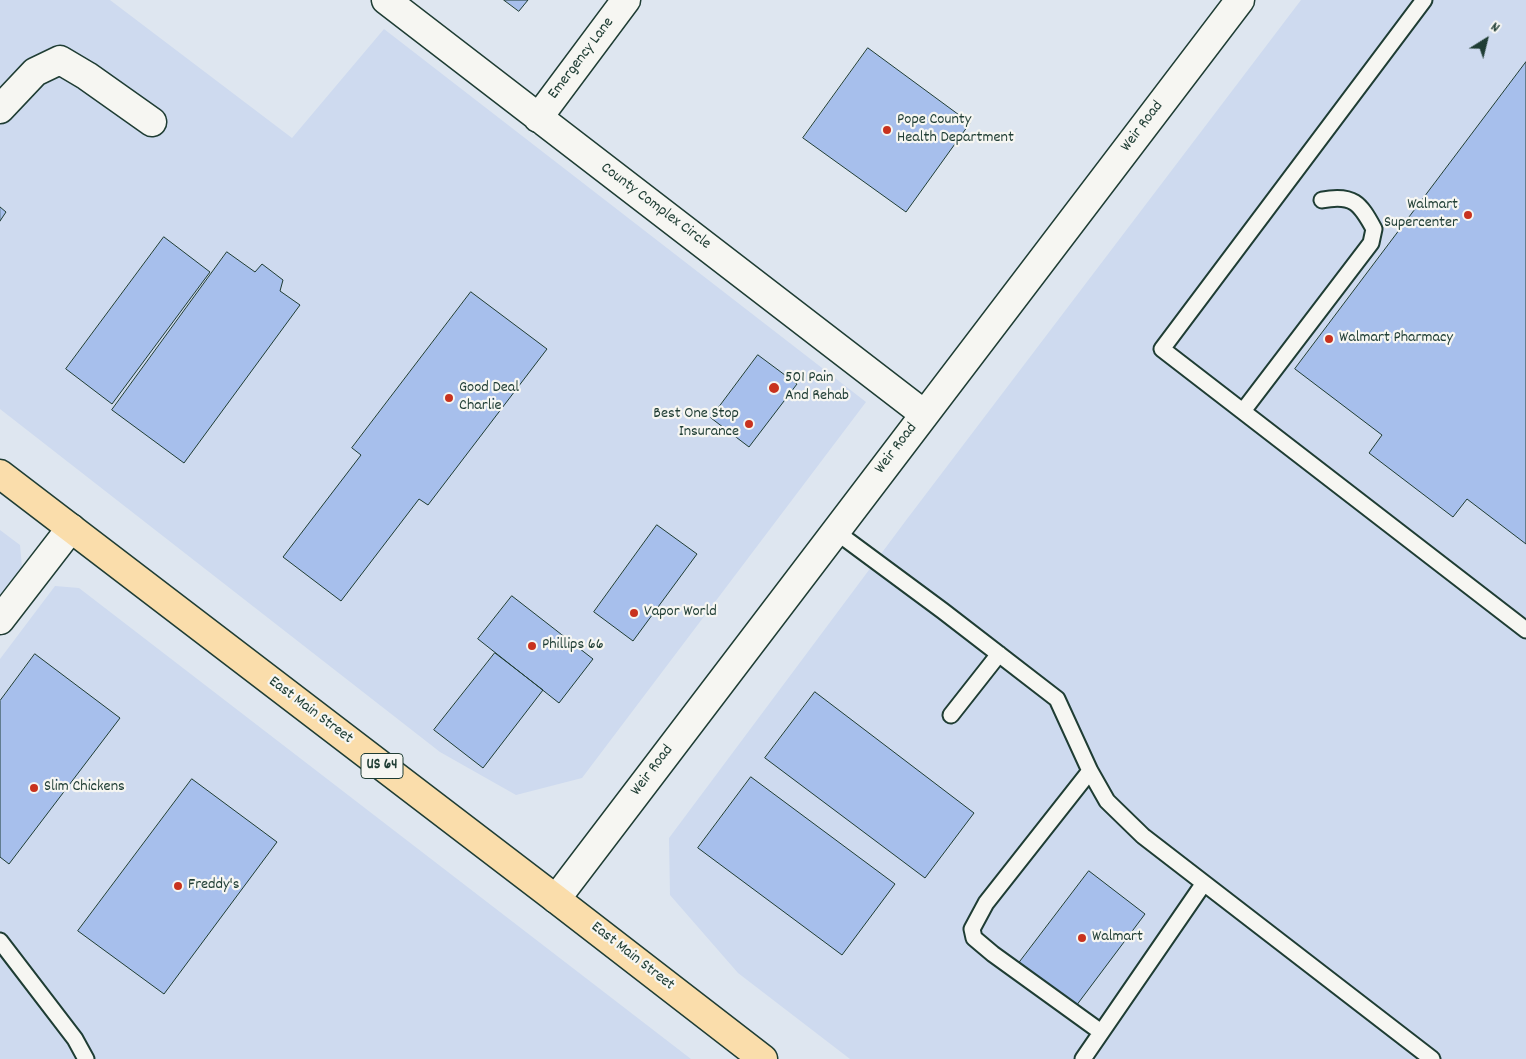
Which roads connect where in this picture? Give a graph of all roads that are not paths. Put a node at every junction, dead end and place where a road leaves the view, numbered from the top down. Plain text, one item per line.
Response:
1 (386, 0) edge
2 (626, 0) edge
3 (1240, 0) edge
4 (1424, 0) edge
5 (0, 109) edge
6 (538, 118) junction
7 (152, 122) dead end
8 (1322, 200) dead end
9 (1243, 411) junction
10 (924, 414) junction
11 (0, 474) edge
12 (71, 528) junction
13 (835, 531) junction
14 (0, 620) edge
15 (1526, 630) edge
16 (999, 654) junction
17 (951, 714) dead end
18 (1090, 771) junction
19 (1204, 883) junction
20 (556, 899) junction
21 (0, 941) edge
22 (1101, 1032) junction
23 (86, 1059) edge
24 (763, 1059) edge
25 (1083, 1059) edge
26 (1432, 1059) edge

1 - 6 street, County Complex Circle
2 - 6 street, Emergency Lane
3 - 10 street, Weir Road
4 - 9 lane
5 - 7 street
6 - 10 street, County Complex Circle
8 - 9 lane
9 - 15 lane
10 - 13 street, Weir Road
11 - 12 main road, East Main Street / US 64
12 - 14 street
12 - 20 main road, East Main Street / US 64
13 - 16 lane
13 - 20 street, Weir Road
16 - 17 lane
16 - 18 lane
18 - 19 lane
18 - 22 lane
19 - 22 lane
19 - 26 lane
20 - 24 main road, East Main Street / US 64
21 - 23 lane
22 - 25 lane

